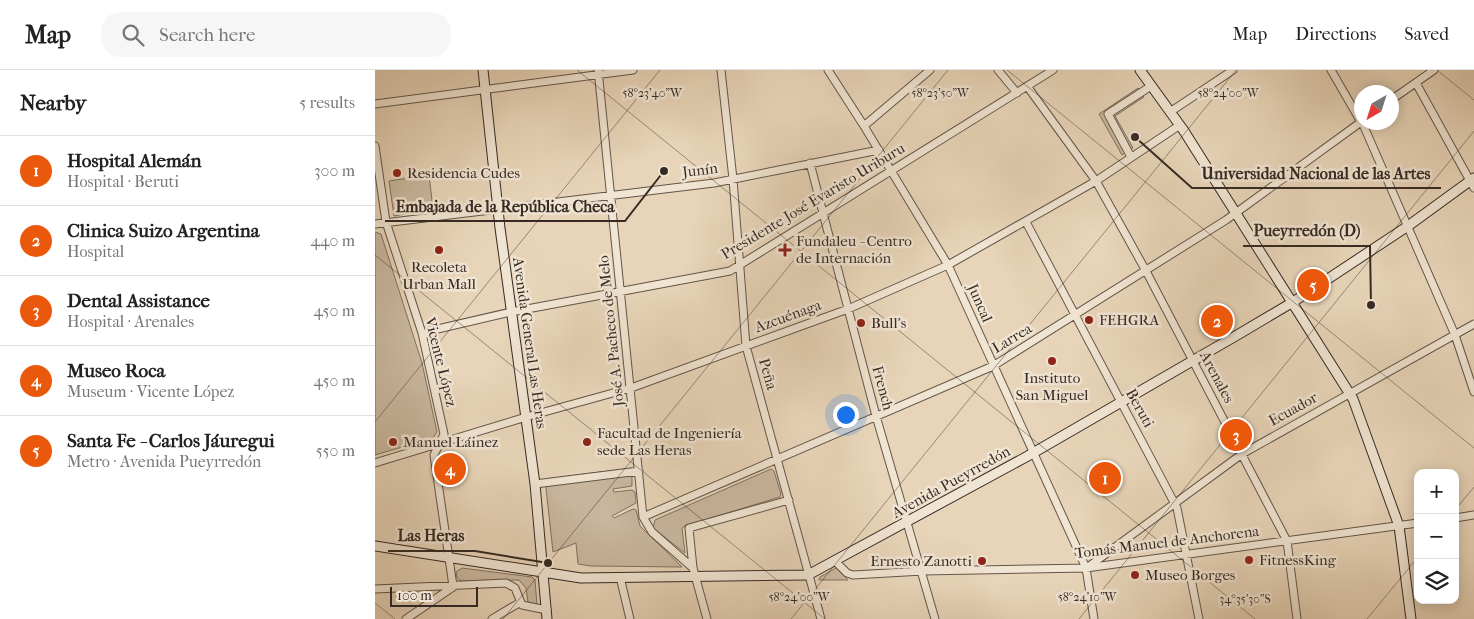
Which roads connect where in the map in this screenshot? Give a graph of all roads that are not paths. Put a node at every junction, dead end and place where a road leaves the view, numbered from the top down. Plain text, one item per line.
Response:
1 (483, 70) edge
2 (633, 70) edge
3 (721, 70) edge
4 (828, 70) edge
5 (930, 70) edge
6 (998, 70) edge
7 (1053, 70) edge
8 (1139, 70) edge
9 (1233, 70) edge
10 (1331, 70) edge
11 (1434, 70) edge
12 (599, 72) edge
13 (1416, 83) junction
14 (1027, 86) junction
15 (1151, 86) junction
16 (485, 90) junction
17 (1017, 93) junction
18 (1399, 95) edge
19 (375, 104) edge
20 (1354, 109) edge
21 (1170, 112) junction
22 (1180, 125) junction
23 (864, 126) junction
24 (1354, 128) edge
25 (1366, 130) edge
26 (375, 146) edge
27 (879, 150) junction
28 (1131, 157) junction
29 (810, 164) junction
30 (891, 171) junction
31 (733, 179) junction
32 (1096, 181) junction
33 (1473, 182) edge
34 (612, 194) junction
35 (497, 207) junction
36 (822, 213) junction
37 (1236, 213) junction
38 (386, 222) junction
39 (1026, 222) junction
40 (375, 224) edge
41 (1408, 226) junction
42 (948, 265) junction
43 (738, 266) junction
44 (1146, 272) junction
45 (620, 292) junction
46 (1293, 302) junction
47 (848, 309) junction
48 (511, 312) junction
49 (1076, 315) junction
50 (1474, 324) edge
51 (422, 333) junction
52 (1455, 335) junction
53 (746, 346) junction
54 (1193, 361) junction
55 (993, 366) junction
56 (631, 388) junction
57 (1474, 392) edge
58 (1350, 393) junction
59 (1121, 403) junction
60 (526, 416) junction
61 (876, 416) junction
62 (441, 443) junction
63 (1033, 453) junction
64 (1242, 454) junction
65 (778, 458) junction
66 (375, 463) edge
67 (639, 471) junction
68 (535, 484) junction
69 (789, 500) junction
70 (1174, 502) junction
71 (1474, 515) edge
72 (643, 517) junction
73 (1459, 517) edge
74 (907, 523) junction
75 (1414, 524) edge
76 (1399, 526) junction
77 (1287, 541) junction
78 (375, 546) edge
79 (1111, 549) junction
80 (1186, 554) junction
81 (450, 557) junction
82 (835, 561) junction
83 (1114, 564) junction
84 (1086, 568) junction
85 (923, 571) junction
86 (695, 572) junction
87 (543, 573) junction
88 (808, 574) junction
89 (620, 577) junction
90 (453, 586) junction
91 (375, 589) edge
92 (519, 603) junction
93 (547, 614) edge
94 (406, 619) edge
95 (493, 619) edge
96 (630, 619) edge
97 (707, 619) edge
98 (821, 619) edge
99 (935, 619) edge
100 (1094, 619) edge
101 (1199, 619) edge
102 (1297, 619) edge
103 (1411, 619) edge

1 - 16 main road, Avenida General Las Heras
2 - 12 street
3 - 31 street, Peña
4 - 23 street, Juncal
5 - 23 street
6 - 17 street
7 - 14 street, Presidente José Evaristo Uriburu
8 - 15 main road
9 - 21 street
10 - 20 street
11 - 13 street
12 - 16 street
12 - 34 street, José A. Pacheco de Melo
13 - 18 street
13 - 33 street
14 - 17 street, Presidente José Evaristo Uriburu
14 - 32 street, Arenales
15 - 21 main road
15 - 28 street
16 - 19 street
16 - 35 main road, Avenida General Las Heras
17 - 30 street, Presidente José Evaristo Uriburu
21 - 22 main road
22 - 28 street, Azcuénaga
22 - 37 main road
23 - 27 street, Juncal
24 - 37 street, Larrea
25 - 41 street
26 - 38 street, Vicente López
27 - 29 street, Junín
27 - 30 street, Juncal
28 - 32 street, Azcuénaga
29 - 31 street, Junín
29 - 36 street, French
30 - 36 street, Presidente José Evaristo Uriburu
30 - 42 street, Juncal
31 - 34 street, Junín
31 - 43 street, Peña
32 - 39 street, Azcuénaga
32 - 44 street, Arenales
33 - 41 main road, Avenida Pueyrredón
34 - 35 street, Junín
34 - 45 street, José A. Pacheco de Melo
35 - 38 street, Junín
35 - 48 main road, Avenida General Las Heras
36 - 43 street, Presidente José Evaristo Uriburu
36 - 47 street, French
37 - 44 street, Larrea
37 - 46 main road
38 - 40 street, Junín
38 - 51 street, Vicente López
39 - 42 street, Azcuénaga
39 - 49 street, Beruti
41 - 46 main road, Avenida Pueyrredón
41 - 52 street
42 - 47 street, Azcuénaga
42 - 55 street, Juncal
43 - 45 street, Presidente José Evaristo Uriburu
43 - 53 street, Peña
44 - 49 street, Larrea
44 - 54 street, Arenales
45 - 48 street, Presidente José Evaristo Uriburu
45 - 56 street, José A. Pacheco de Melo
46 - 54 main road, Avenida Pueyrredón
46 - 58 main road
47 - 53 street, Azcuénaga
47 - 61 street, French
48 - 51 street, Presidente José Evaristo Uriburu
48 - 60 main road, Avenida General Las Heras
49 - 55 street, Larrea
49 - 59 street, Beruti
50 - 52 street, Ecuador
51 - 62 street, Vicente López
52 - 57 street
52 - 58 street, Ecuador
53 - 56 street, Azcuénaga
53 - 65 street, Peña
54 - 59 main road, Avenida Pueyrredón
54 - 64 street, Arenales
55 - 61 street, Larrea
55 - 63 street, Juncal
56 - 60 street, Azcuénaga
56 - 67 street, José A. Pacheco de Melo
58 - 64 street, Ecuador
58 - 76 main road
59 - 63 main road, Avenida Pueyrredón
59 - 70 street, Beruti
60 - 62 street, Azcuénaga
60 - 68 main road, Avenida General Las Heras
61 - 65 street, Larrea
61 - 74 street, French
62 - 66 street, Azcuénaga
62 - 81 street, Vicente López
63 - 74 main road, Avenida Pueyrredón
63 - 84 street, Juncal
64 - 70 street, Ecuador
64 - 77 street, Arenales
65 - 69 street, Peña
65 - 72 street, Larrea
67 - 68 street
67 - 72 street, José A. Pacheco de Melo
68 - 87 main road, Avenida General Las Heras
69 - 86 street
69 - 88 street, Peña
70 - 79 street, Ecuador
70 - 80 street, Beruti
71 - 73 street
72 - 86 street
74 - 82 main road, Avenida Pueyrredón
74 - 85 street, French
75 - 76 street, Tomás Manuel de Anchorena
76 - 77 street, Tomás Manuel de Anchorena
76 - 103 main road
77 - 80 street, Tomás Manuel de Anchorena
77 - 102 street, Arenales
78 - 81 main road, Avenida Pueyrredón
79 - 83 street
79 - 84 street, Ecuador
80 - 83 street, Tomás Manuel de Anchorena
80 - 101 street, Beruti
81 - 87 main road, Avenida Pueyrredón
81 - 90 street, Vicente López
82 - 85 street, Tomás Manuel de Anchorena
82 - 88 main road, Avenida Pueyrredón
83 - 84 street, Tomás Manuel de Anchorena
84 - 85 street, Tomás Manuel de Anchorena
84 - 100 street, Juncal
85 - 99 street, French
86 - 88 main road, Avenida Pueyrredón
86 - 89 main road, Avenida Pueyrredón
86 - 97 street
87 - 89 main road, Avenida Pueyrredón
87 - 93 main road, Avenida General Las Heras
88 - 98 street, Peña
89 - 96 street
90 - 91 street
90 - 92 street
90 - 94 street
92 - 93 street
92 - 95 street

